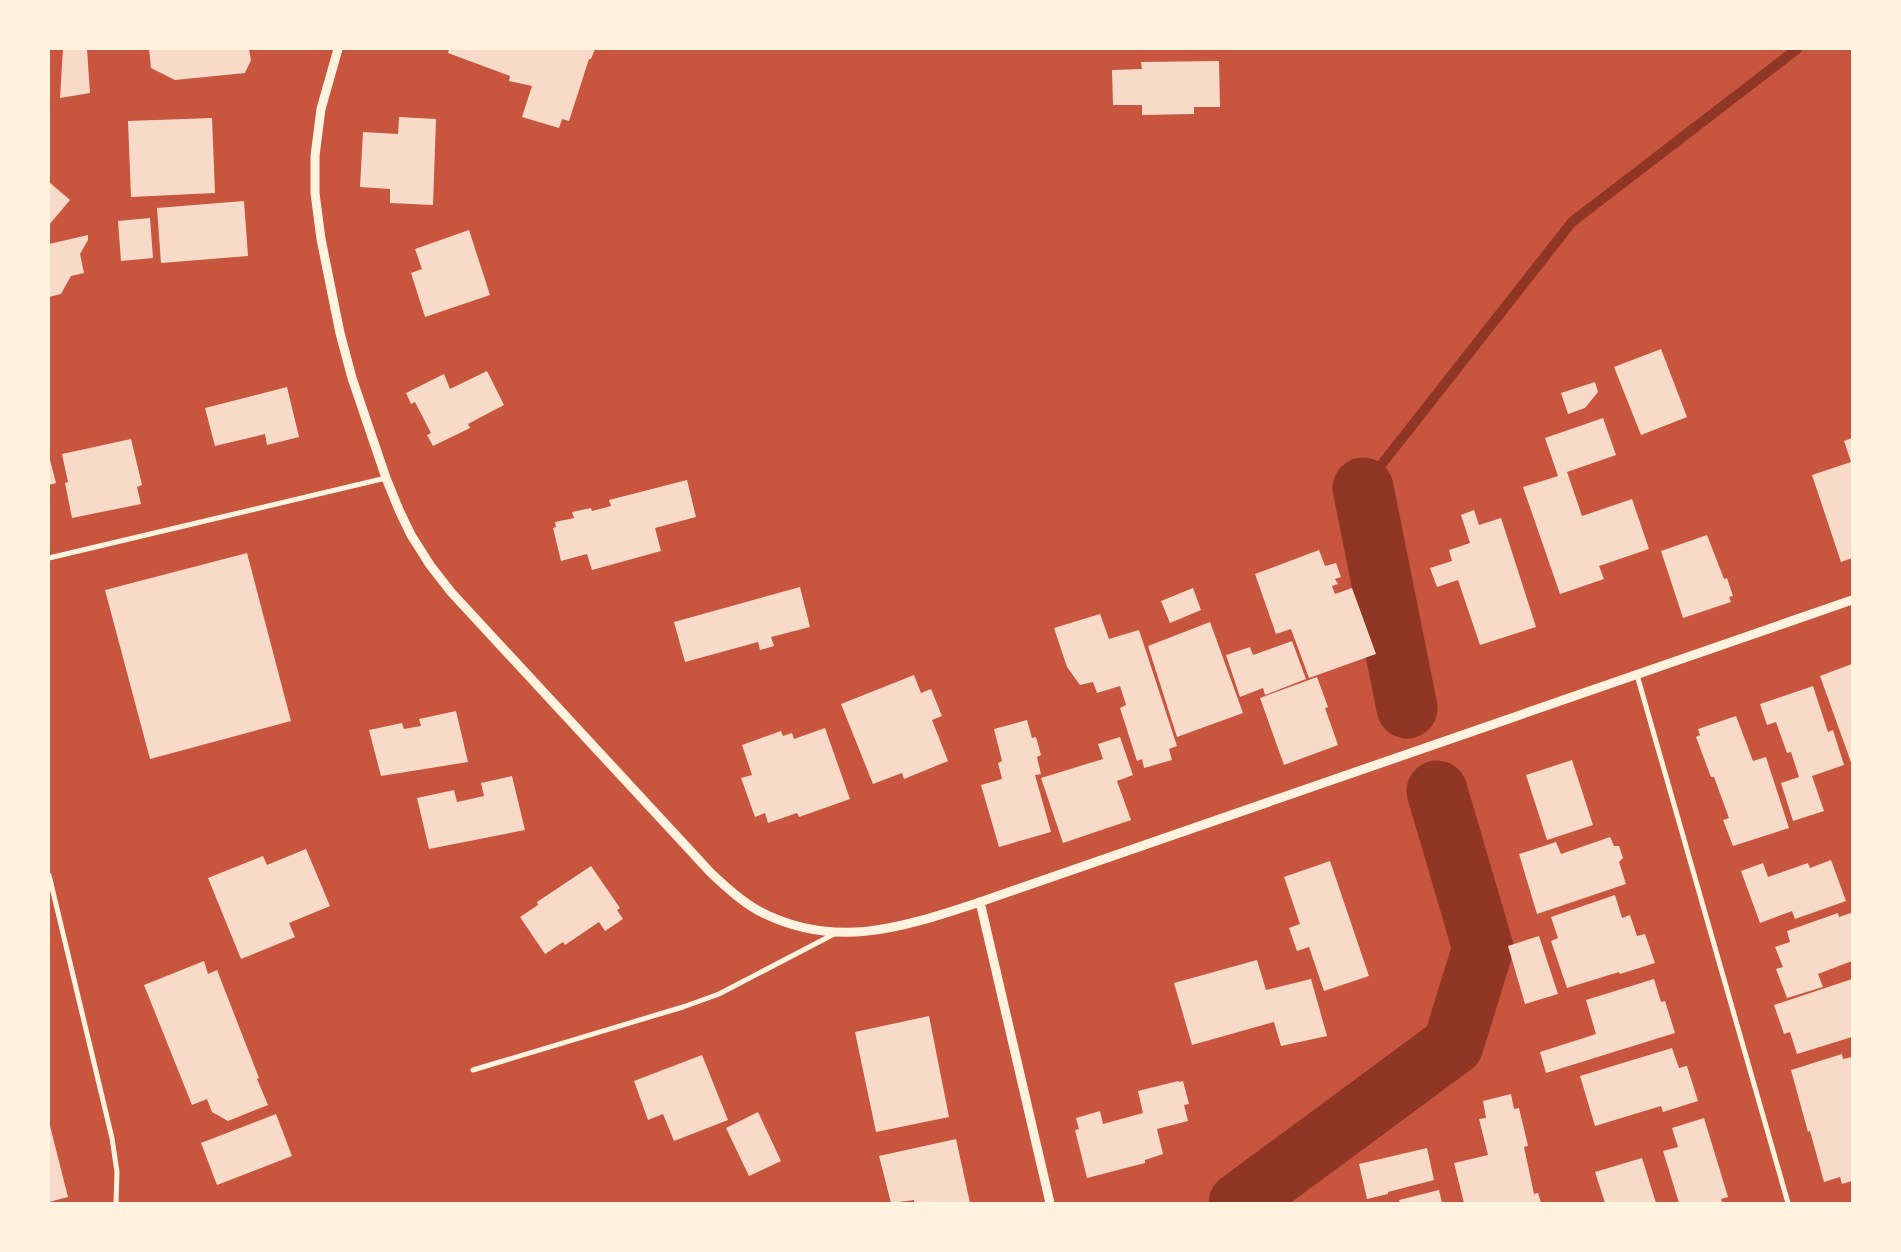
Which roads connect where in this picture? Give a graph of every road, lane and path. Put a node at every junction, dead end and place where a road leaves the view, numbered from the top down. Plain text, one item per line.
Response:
1 (338, 49) edge
2 (386, 478) junction
3 (49, 558) edge
4 (1852, 600) edge
5 (1637, 675) junction
6 (49, 876) edge
7 (980, 902) junction
8 (836, 933) junction
9 (473, 1070) dead end
10 (116, 1203) edge
11 (1050, 1203) edge
12 (1788, 1203) edge

1 - 2 street
2 - 3 street
2 - 8 street
4 - 5 street
5 - 7 street
5 - 12 street
6 - 10 street
7 - 8 street
7 - 11 street
8 - 9 street

